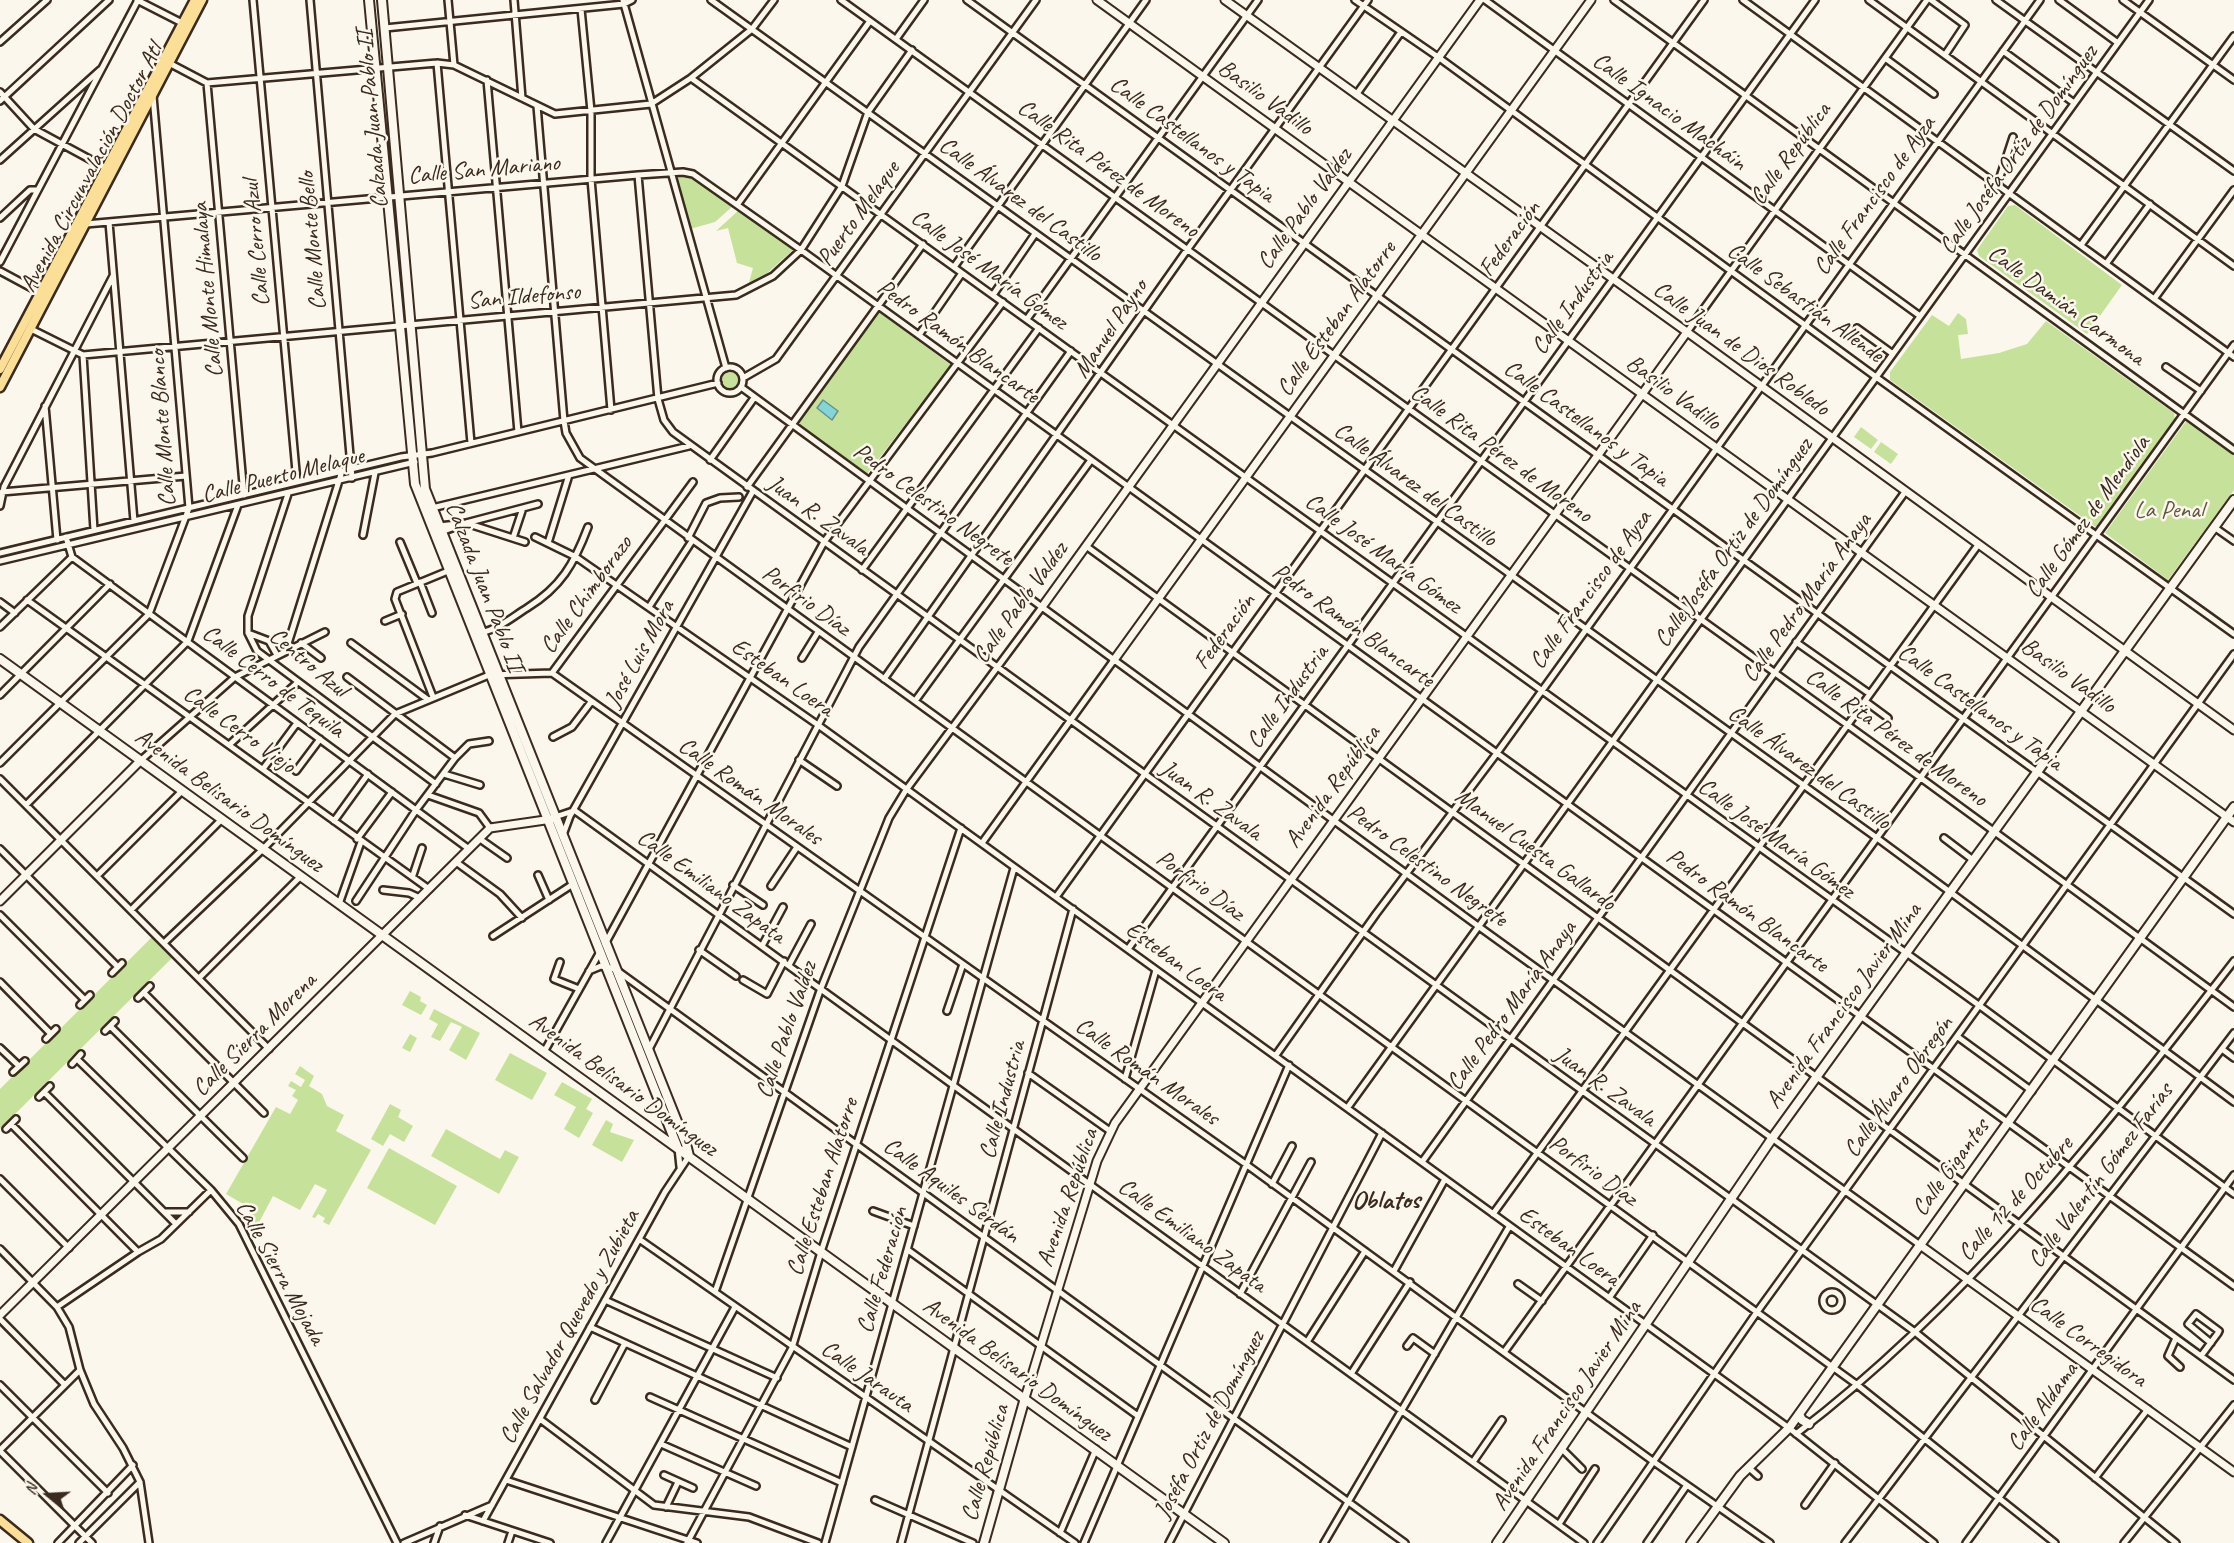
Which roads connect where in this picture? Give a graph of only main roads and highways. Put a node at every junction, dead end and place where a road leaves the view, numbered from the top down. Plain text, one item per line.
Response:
1 (195, 0) edge
2 (202, 0) edge
3 (369, 0) edge
4 (382, 0) edge
5 (186, 25) junction
6 (110, 170) junction
7 (44, 294) junction
8 (0, 369) edge
9 (0, 387) edge
10 (2234, 500) edge
11 (452, 574) junction
12 (0, 659) edge
13 (493, 675) junction
14 (2234, 807) edge
15 (551, 819) junction
16 (2231, 819) edge
17 (645, 1055) junction
18 (678, 1148) junction
19 (689, 1156) junction
20 (1025, 1398) junction
21 (1798, 1414) junction
22 (1809, 1424) road end
23 (0, 1520) edge
24 (28, 1543) edge
25 (984, 1543) edge
26 (1224, 1543) edge
27 (1497, 1543) edge
28 (1691, 1543) edge

1 - 5 main road, Avenida Circunvalación Doctor Atl
2 - 5 main road, Avenida Circunvalación Doctor Atl
3 - 11 main road, Calzada Juan Pablo II
4 - 11 main road, Calzada Juan Pablo II
5 - 6 main road, Avenida Circunvalación Doctor Atl
5 - 6 main road, Avenida Circunvalación Doctor Atl
6 - 7 main road, Avenida Circunvalación Doctor Atl
6 - 7 main road, Avenida Circunvalación Doctor Atl
7 - 8 main road, Avenida Circunvalación Doctor Atl
7 - 9 main road, Avenida Circunvalación Doctor Atl
10 - 27 main road, Avenida Francisco Javier Mina
11 - 13 main road, Calzada Juan Pablo II
11 - 13 main road, Calzada Juan Pablo II
12 - 18 main road, Avenida Belisario Domínguez
13 - 15 main road, Calzada Juan Pablo II
14 - 16 main road, Calle Gigantes
15 - 17 main road, Calzada Juan Pablo II
15 - 17 main road, Calzada Juan Pablo II
16 - 21 main road, Calle Gigantes
17 - 18 main road, Calzada Juan Pablo II
17 - 19 main road, Calzada Juan Pablo II
18 - 19 main road, Avenida Belisario Domínguez
19 - 20 main road, Avenida Belisario Domínguez
20 - 25 main road, Calle República
20 - 26 main road, Avenida Belisario Domínguez
21 - 22 main road
21 - 28 main road, Calle Gigantes
23 - 24 main road

